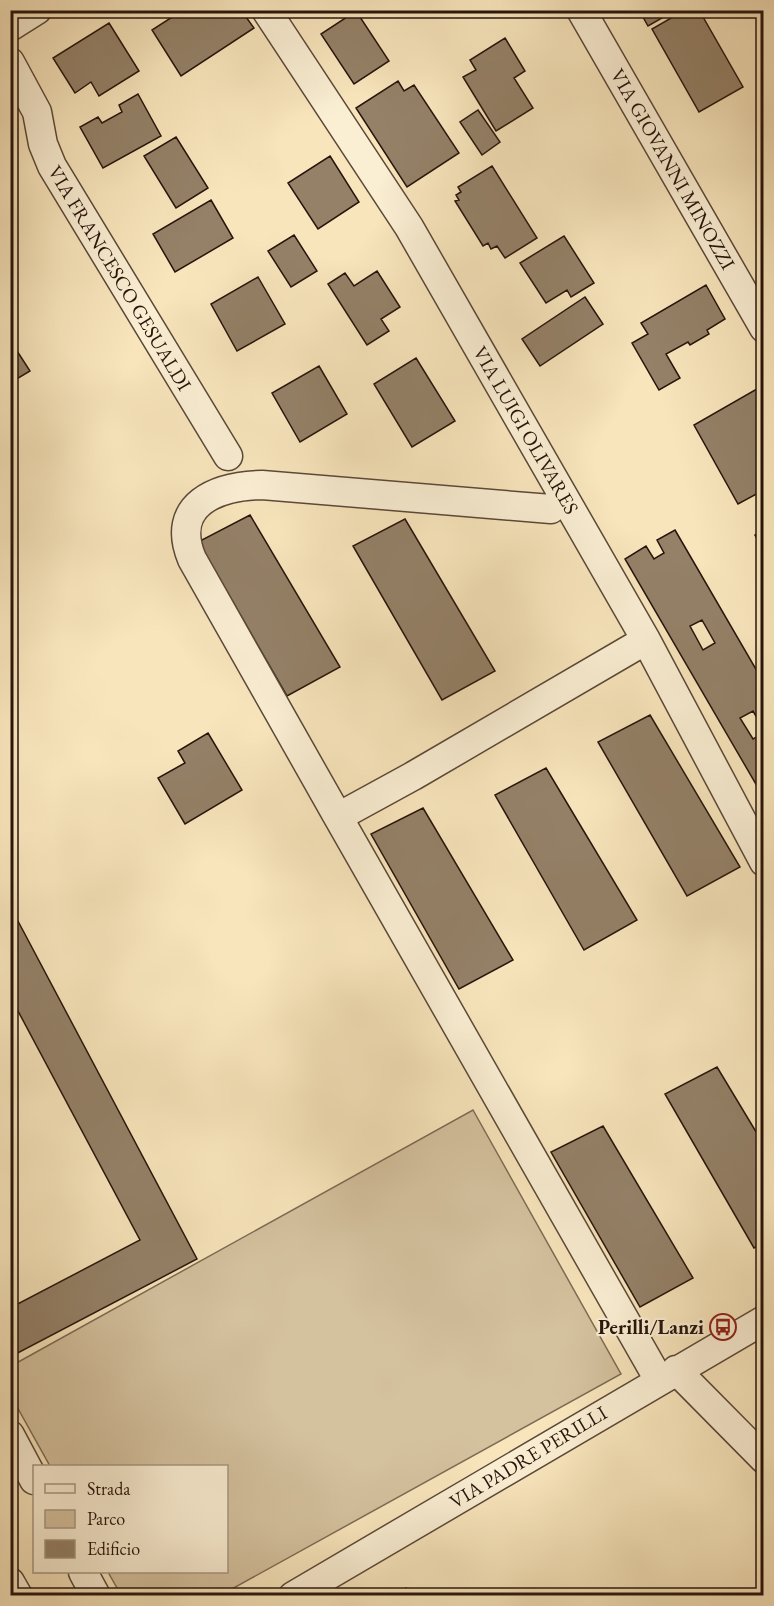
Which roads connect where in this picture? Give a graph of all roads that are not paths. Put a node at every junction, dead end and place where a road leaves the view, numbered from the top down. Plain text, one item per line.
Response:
1 (37, 10) edge
2 (266, 10) edge
3 (581, 10) edge
4 (10, 27) edge
5 (10, 62) edge
6 (764, 328) edge
7 (228, 456) dead end
8 (551, 509) dead end
9 (646, 640) junction
10 (338, 817) junction
11 (764, 862) edge
12 (764, 1320) edge
13 (668, 1375) junction
14 (10, 1435) edge
15 (764, 1459) edge
16 (33, 1478) edge
17 (84, 1573) edge
18 (10, 1582) edge
19 (18, 1596) edge
20 (96, 1596) edge
21 (292, 1596) edge

1 - 4 street
2 - 9 street, VIA LUIGI OLIVARES
3 - 6 street, VIA GIOVANNI MINOZZI
5 - 7 street, VIA FRANCESCO GESUALDI
8 - 10 street
9 - 10 street
9 - 11 street, VIA LUIGI OLIVARES
10 - 13 street
12 - 13 street, VIA PADRE PERILLI
13 - 15 street
13 - 21 street, VIA PADRE PERILLI
14 - 16 street
17 - 20 street
18 - 19 street

